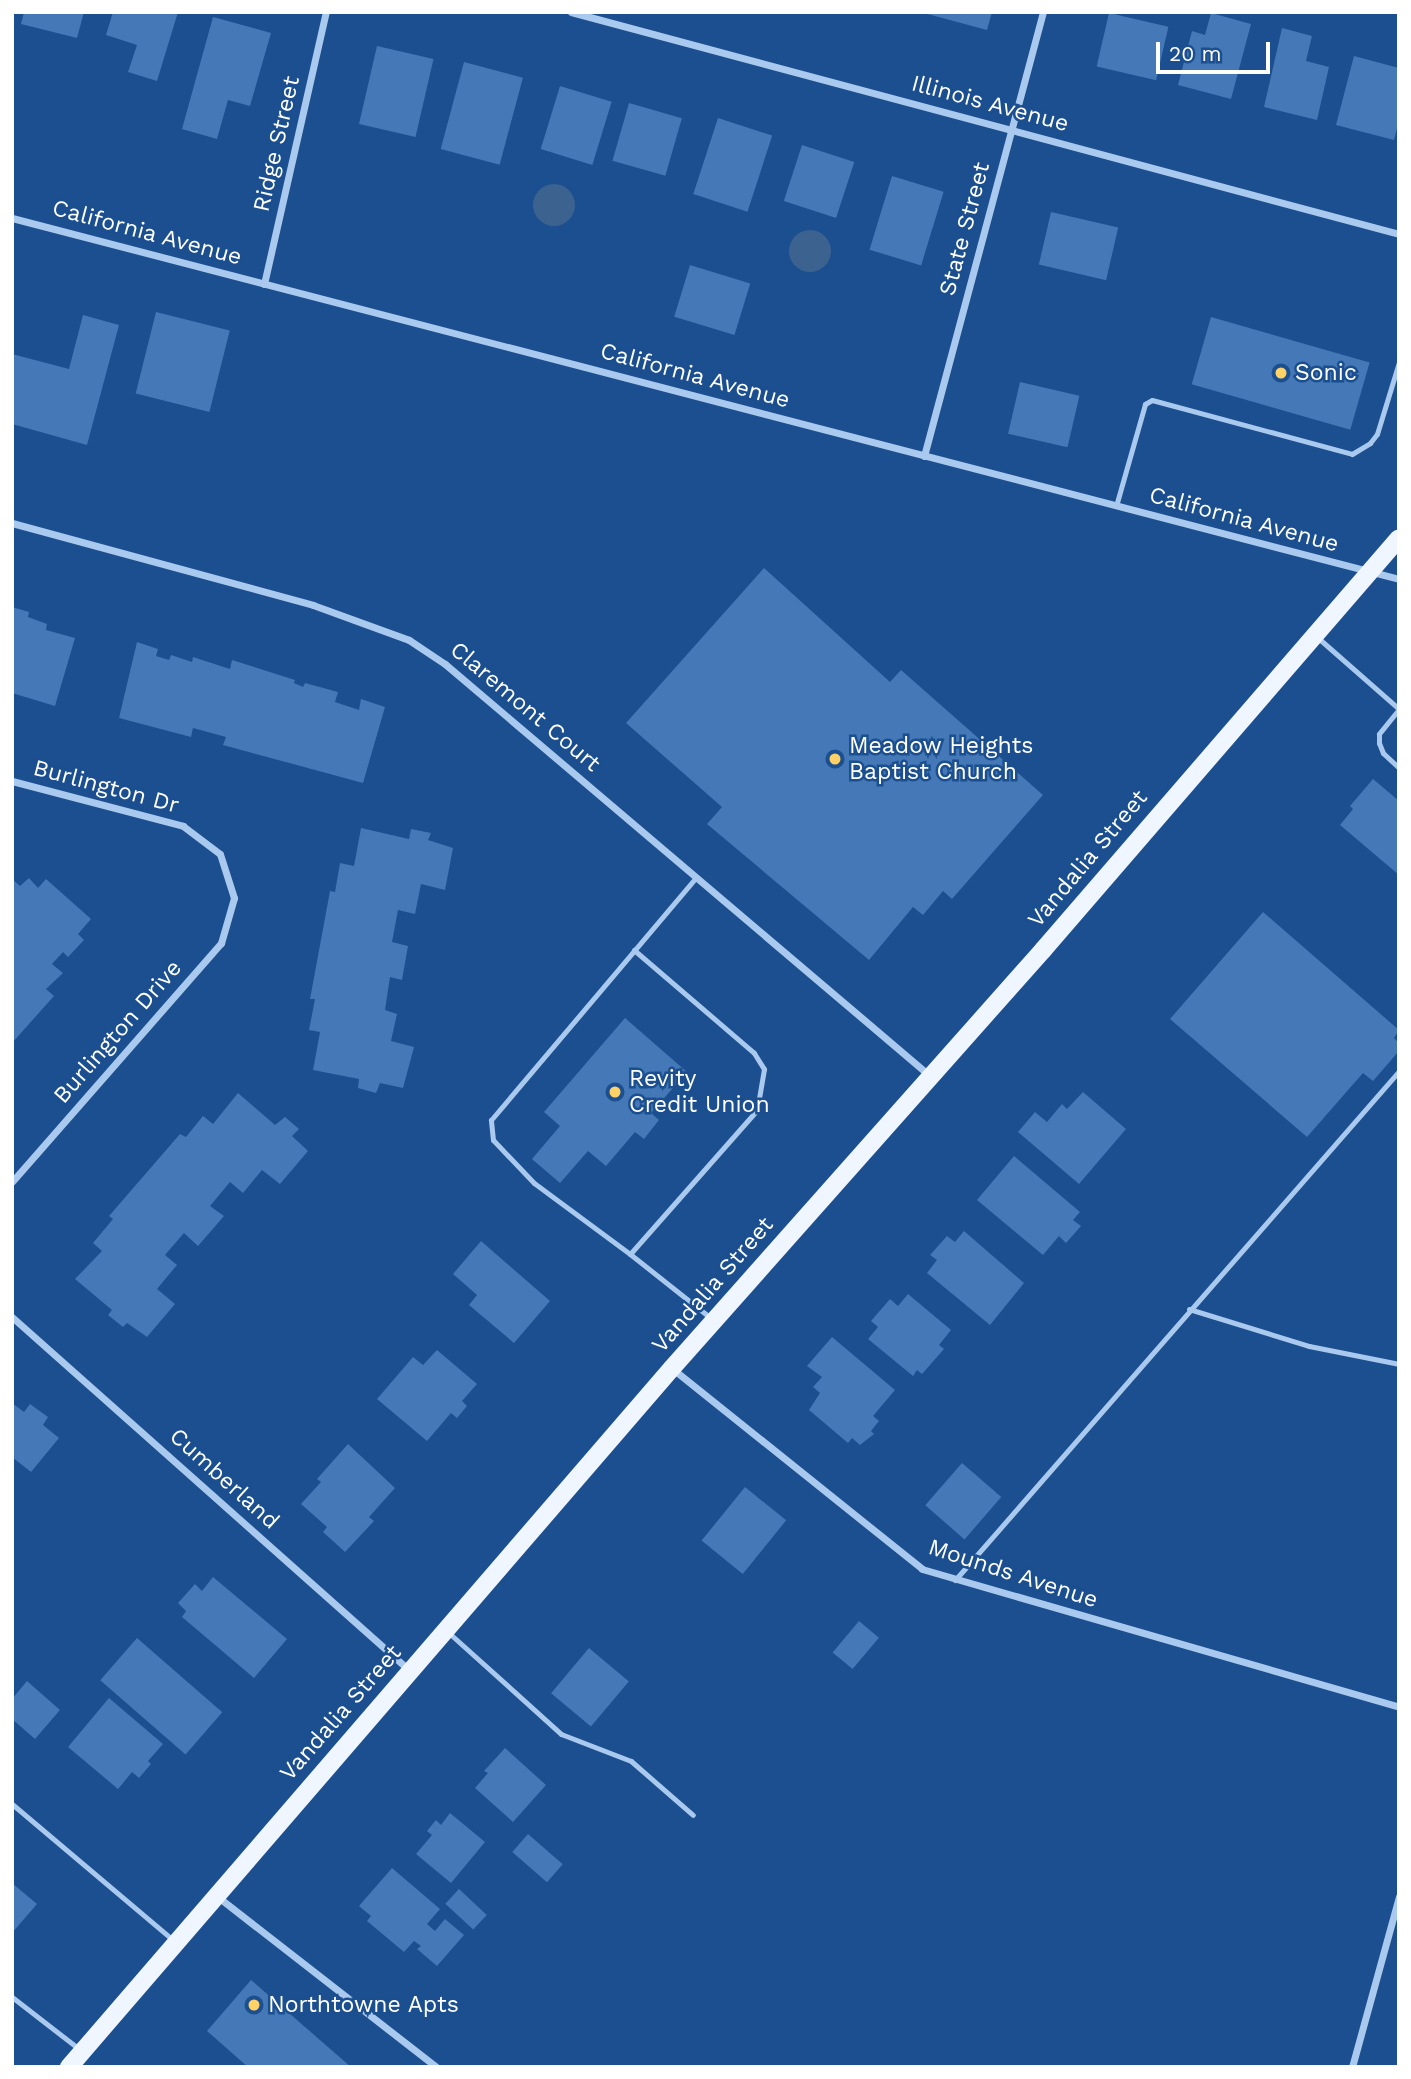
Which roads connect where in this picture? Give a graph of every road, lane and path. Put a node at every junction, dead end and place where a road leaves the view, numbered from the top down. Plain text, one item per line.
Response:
1 (326, 12) edge
2 (571, 12) edge
3 (1043, 12) edge
4 (1012, 130) junction
5 (12, 218) edge
6 (1399, 234) edge
7 (264, 284) junction
8 (1399, 362) edge
9 (923, 456) junction
10 (1116, 506) junction
11 (12, 523) edge
12 (1399, 538) edge
13 (1369, 572) junction
14 (1399, 579) edge
15 (1315, 635) junction
16 (1399, 768) edge
17 (12, 781) edge
18 (696, 877) junction
19 (234, 898) joint
20 (635, 950) junction
21 (1399, 1070) edge
22 (930, 1075) junction
23 (12, 1182) edge
24 (630, 1254) junction
25 (1189, 1309) junction
26 (12, 1317) edge
27 (714, 1321) junction
28 (1399, 1364) edge
29 (672, 1368) junction
30 (955, 1580) junction
31 (445, 1630) junction
32 (410, 1671) junction
33 (1399, 1706) edge
34 (12, 1804) edge
35 (693, 1815) dead end
36 (1399, 1895) edge
37 (216, 1896) junction
38 (175, 1942) junction
39 (12, 1997) edge
40 (82, 2051) junction
41 (69, 2067) edge
42 (436, 2067) edge
43 (1352, 2067) edge

1 - 7 street, Ridge Street
2 - 4 street, Illinois Avenue
3 - 4 street, State Street
4 - 6 street, Illinois Avenue
4 - 9 street, State Street
5 - 7 street, California Avenue
7 - 9 street, California Avenue
8 - 10 lane
9 - 10 street, California Avenue
10 - 13 street, California Avenue
11 - 18 street, Claremont Court
12 - 13 main road, Vandalia Street
13 - 14 street, California Avenue
13 - 15 main road, Vandalia Street
15 - 16 lane
15 - 22 main road, Vandalia Street
17 - 19 street, Burlington Dr
18 - 20 lane
18 - 22 street, Claremont Court
19 - 23 street, Burlington Drive
20 - 24 lane
20 - 24 lane
21 - 25 lane
22 - 27 main road, Vandalia Street
24 - 27 lane
25 - 28 lane
25 - 30 lane
26 - 32 street, Cumberland
27 - 29 main road, Vandalia Street
29 - 30 street, Mounds Avenue
29 - 31 main road, Vandalia Street
30 - 33 street, Mounds Avenue
31 - 32 main road, Vandalia Street
31 - 35 lane
32 - 37 main road, Vandalia Street
34 - 38 lane
36 - 43 street
37 - 38 main road, Vandalia Street
37 - 42 street
38 - 40 main road, Vandalia Street
39 - 40 lane
40 - 41 main road, Vandalia Street

